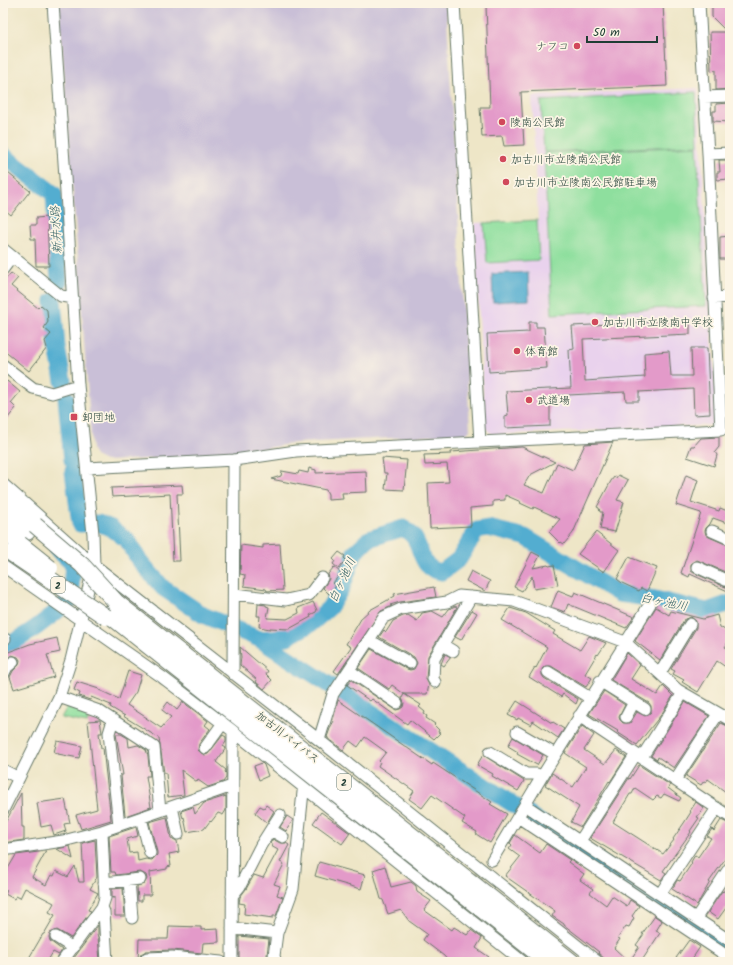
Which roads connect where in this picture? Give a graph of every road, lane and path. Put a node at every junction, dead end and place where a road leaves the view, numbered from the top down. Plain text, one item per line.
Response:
1 (53, 3) edge
2 (454, 3) edge
3 (699, 3) edge
4 (730, 96) edge
5 (704, 97) junction
6 (730, 153) edge
7 (708, 154) junction
8 (3, 249) edge
9 (12, 257) junction
10 (3, 269) edge
11 (730, 297) edge
12 (73, 298) junction
13 (714, 298) junction
14 (3, 365) edge
15 (78, 385) junction
16 (725, 430) edge
17 (480, 442) junction
18 (234, 460) junction
19 (86, 468) junction
20 (3, 484) edge
21 (3, 497) edge
22 (3, 513) edge
23 (3, 530) edge
24 (712, 531) dead end
25 (727, 534) edge
26 (17, 545) edge
27 (94, 565) junction
28 (697, 567) dead end
29 (322, 578) dead end
30 (730, 582) edge
31 (234, 594) junction
32 (471, 597) junction
33 (650, 604) dead end
34 (110, 611) junction
35 (81, 620) junction
36 (690, 624) dead end
37 (369, 640) junction
38 (625, 642) junction
39 (443, 645) junction
40 (453, 651) dead end
41 (13, 662) dead end
42 (410, 663) dead end
43 (350, 671) junction
44 (548, 672) dead end
45 (660, 673) junction
46 (3, 674) edge
47 (233, 674) junction
48 (435, 682) dead end
49 (600, 682) junction
50 (683, 693) junction
51 (394, 696) dead end
52 (59, 697) junction
53 (590, 698) junction
54 (634, 702) junction
55 (646, 709) dead end
56 (718, 714) junction
57 (580, 716) junction
58 (626, 716) dead end
59 (113, 720) junction
60 (730, 720) edge
61 (223, 723) junction
62 (233, 731) junction
63 (517, 732) dead end
64 (319, 740) junction
65 (205, 748) dead end
66 (490, 752) dead end
67 (555, 754) junction
68 (639, 756) junction
69 (3, 770) edge
70 (20, 778) junction
71 (541, 778) junction
72 (675, 780) junction
73 (232, 786) junction
74 (303, 792) dead end
75 (525, 805) junction
76 (172, 807) junction
77 (717, 808) junction
78 (3, 810) edge
79 (160, 811) junction
80 (280, 816) dead end
81 (730, 816) edge
82 (518, 817) junction
83 (141, 818) junction
84 (119, 825) junction
85 (271, 830) junction
86 (102, 831) junction
87 (178, 834) dead end
88 (283, 837) dead end
89 (580, 841) junction
90 (3, 850) edge
91 (150, 853) dead end
92 (492, 860) junction
93 (477, 866) junction
94 (730, 867) edge
95 (491, 877) junction
96 (639, 880) junction
97 (104, 883) junction
98 (631, 893) junction
99 (660, 894) junction
100 (232, 896) junction
101 (102, 907) junction
102 (132, 918) dead end
103 (696, 918) junction
104 (709, 927) junction
105 (232, 928) junction
106 (277, 933) junction
107 (56, 938) dead end
108 (701, 938) junction
109 (730, 941) edge
110 (73, 948) junction
111 (147, 958) dead end
112 (730, 958) edge
113 (62, 962) edge
114 (107, 962) edge
115 (221, 962) edge
116 (232, 962) edge
117 (276, 962) edge
118 (523, 962) edge
119 (548, 962) edge
120 (572, 962) edge
121 (598, 962) edge

1 - 12 street
2 - 17 street
3 - 5 street
4 - 5 street
5 - 7 street
6 - 7 street
7 - 13 street
8 - 9 street
9 - 10 street
9 - 12 street
11 - 13 street
12 - 15 street
13 - 16 street
14 - 15 street
15 - 19 street
16 - 17 street
17 - 18 street
18 - 19 street
18 - 31 street
19 - 27 street
20 - 27 street
21 - 26 highway
22 - 26 highway, 加古川バイパス / 2
23 - 26 highway, 加古川バイパス / 2
24 - 25 street
26 - 34 highway, 加古川バイパス / 2, bridge
26 - 34 highway, 2, bridge
26 - 35 street
27 - 35 street
27 - 47 street
28 - 30 street
29 - 31 street
31 - 47 street
32 - 37 street
32 - 38 street
32 - 39 street
33 - 38 street
34 - 119 highway, 加古川バイパス / 2
34 - 120 highway, 加古川バイパス / 2
35 - 52 street
35 - 61 street
36 - 45 street
37 - 42 street
37 - 43 street
38 - 45 street
38 - 49 street
39 - 40 street
39 - 48 street
41 - 46 street
43 - 51 street
43 - 64 street
44 - 53 street
45 - 50 street
47 - 64 street
49 - 53 street
49 - 54 street
50 - 56 street
50 - 68 street
52 - 59 street
52 - 70 street
53 - 57 street
54 - 55 street
54 - 58 street
56 - 60 street
56 - 72 street
57 - 67 street
57 - 68 street
59 - 79 street
59 - 84 street
61 - 62 street
61 - 65 street
62 - 73 street
62 - 118 street
63 - 67 street
64 - 93 street
66 - 71 street
67 - 71 street
68 - 72 street
68 - 89 street
69 - 70 street
70 - 78 street
71 - 75 street
72 - 77 street
73 - 76 street
73 - 100 street
74 - 106 street
75 - 82 street
75 - 89 street
76 - 79 street
76 - 87 street
77 - 81 street
77 - 99 street
79 - 83 street
80 - 85 street
82 - 92 street
82 - 98 street
83 - 84 street
83 - 91 street
84 - 86 street
85 - 88 street
85 - 100 street
86 - 90 street
86 - 97 street
89 - 96 street
92 - 93 street
92 - 95 street
93 - 95 street
94 - 103 street
95 - 121 street
96 - 98 street
96 - 99 street
97 - 101 street
97 - 102 street
98 - 108 street
99 - 103 street
100 - 105 street
101 - 110 street
101 - 114 street
103 - 104 street
104 - 108 street
104 - 109 street
105 - 106 street
105 - 116 street
106 - 117 street
107 - 110 street
108 - 112 street
110 - 113 street
111 - 115 street

